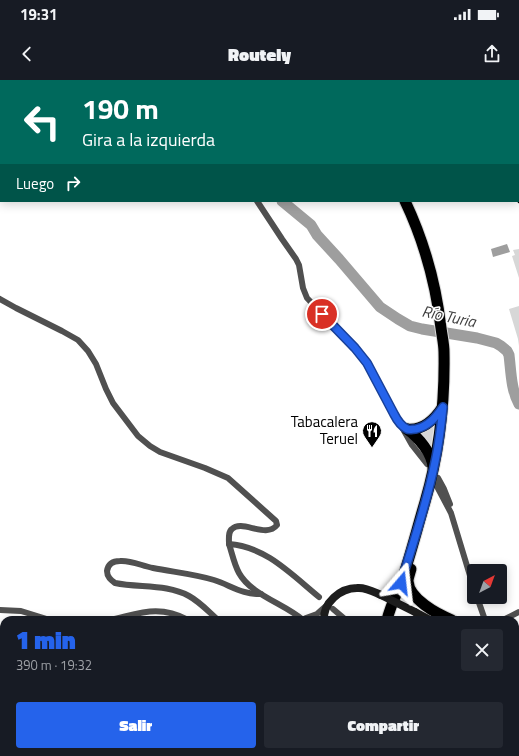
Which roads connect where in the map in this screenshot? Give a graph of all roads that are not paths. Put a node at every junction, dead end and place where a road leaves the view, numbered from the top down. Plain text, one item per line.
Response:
1 (258, 202) edge
2 (405, 202) edge
3 (0, 299) edge
4 (443, 407) junction
5 (403, 426) junction
6 (432, 473) junction
7 (426, 500) junction
8 (228, 544) junction
9 (467, 566) edge
10 (401, 583) junction
11 (261, 594) junction
12 (319, 597) dead end
13 (479, 604) edge
14 (331, 606) junction
15 (0, 610) edge
16 (37, 616) edge
17 (128, 616) edge
18 (180, 616) edge
19 (213, 616) edge
20 (300, 616) edge
21 (310, 616) edge
22 (324, 616) edge
23 (342, 616) edge
24 (388, 616) edge
25 (394, 616) edge
26 (422, 616) edge
27 (443, 616) edge
28 (483, 616) edge

1 - 5 street
2 - 4 highway
3 - 8 street
4 - 5 highway
4 - 6 highway
5 - 6 highway
6 - 7 highway
6 - 9 street
7 - 10 highway
7 - 27 highway
8 - 11 street
8 - 12 street
10 - 24 highway
10 - 25 highway
11 - 19 street
11 - 20 street
13 - 28 street
14 - 21 street
14 - 22 main road
14 - 23 street
14 - 26 main road, bridge
15 - 16 street
17 - 18 street

